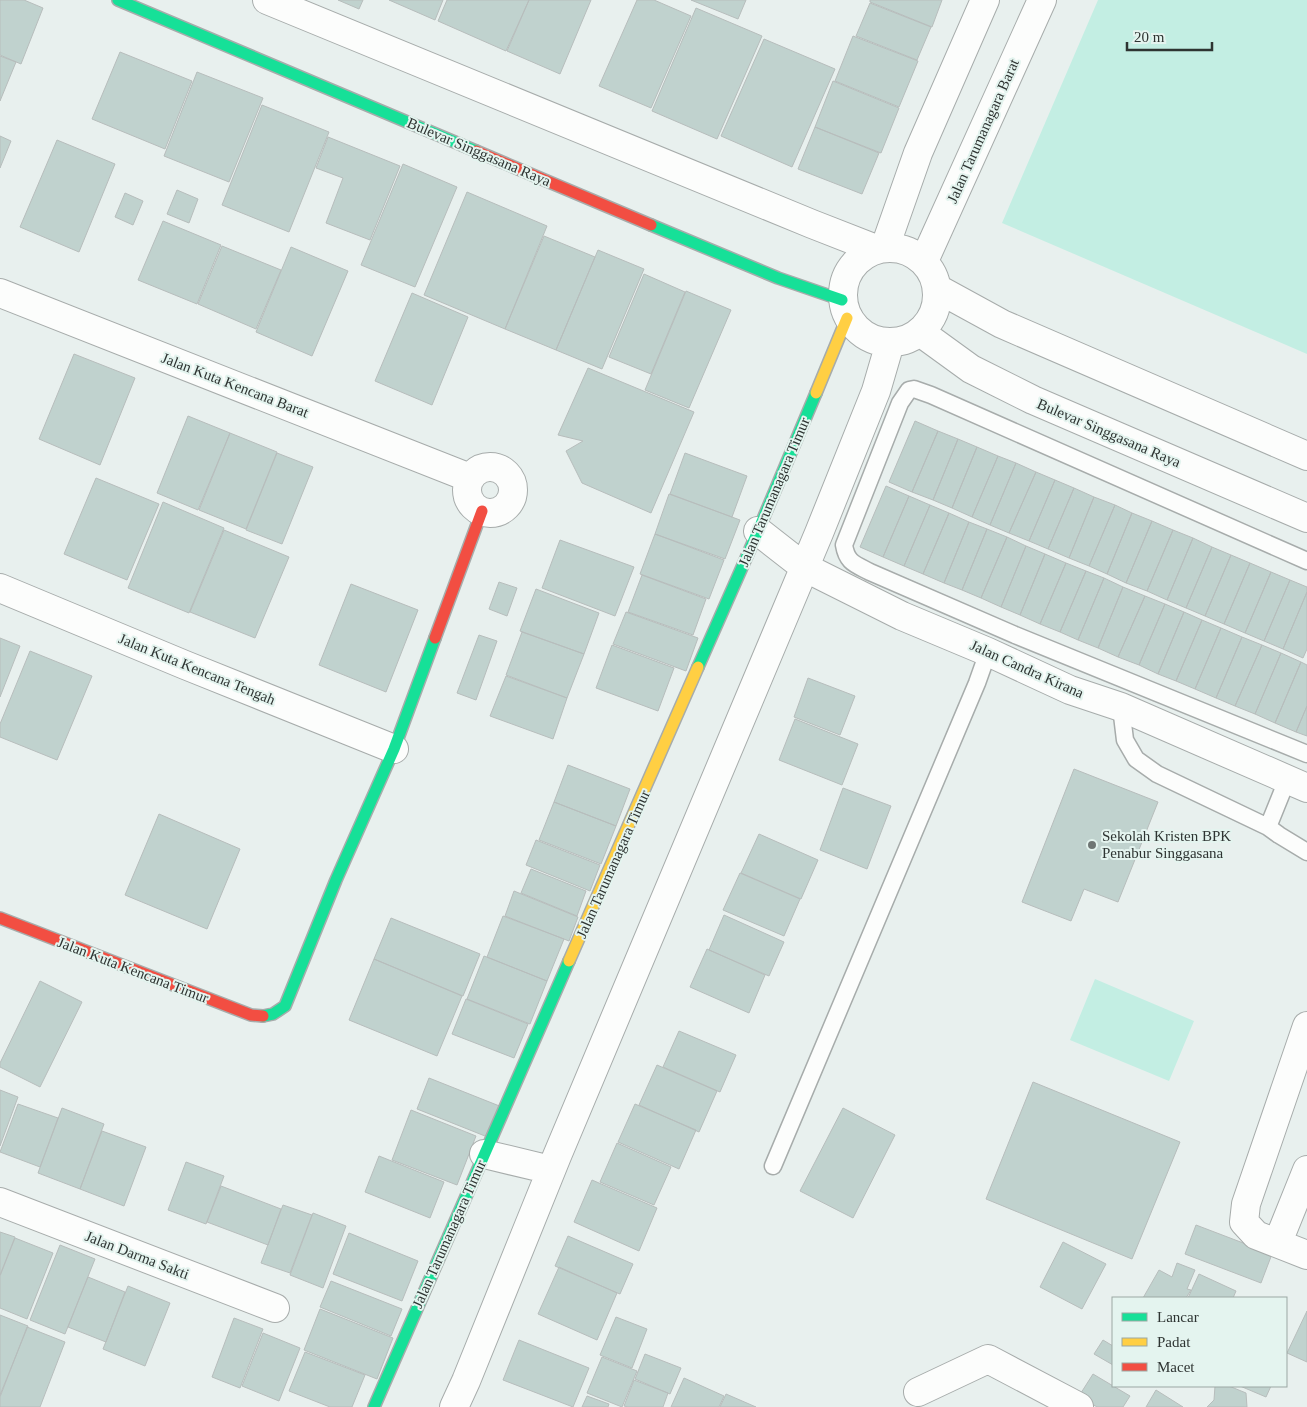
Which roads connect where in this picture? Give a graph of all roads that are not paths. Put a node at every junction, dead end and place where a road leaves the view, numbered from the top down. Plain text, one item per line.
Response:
1 (118, 0) edge
2 (267, 0) edge
3 (985, 0) edge
4 (1042, 0) edge
5 (880, 248) junction
6 (924, 261) junction
7 (938, 289) junction
8 (0, 293) edge
9 (845, 309) junction
10 (920, 332) junction
11 (890, 343) junction
12 (888, 397) junction
13 (1307, 456) edge
14 (470, 478) junction
15 (482, 512) junction
16 (1307, 518) edge
17 (758, 531) junction
18 (818, 533) junction
19 (844, 545) junction
20 (1307, 562) edge
21 (804, 567) junction
22 (0, 588) edge
23 (988, 652) junction
24 (1121, 708) junction
25 (394, 748) junction
26 (1307, 754) edge
27 (1297, 784) edge
28 (1268, 826) junction
29 (1307, 852) edge
30 (0, 918) edge
31 (1307, 1026) edge
32 (484, 1154) junction
33 (773, 1166) dead end
34 (551, 1170) junction
35 (1307, 1170) edge
36 (0, 1202) edge
37 (1278, 1242) junction
38 (1307, 1255) edge
39 (275, 1308) dead end
40 (918, 1392) dead end
41 (374, 1407) edge
42 (454, 1407) edge
43 (1079, 1407) edge

1 - 9 street, Bulevar Singgasana Raya
2 - 5 street
3 - 5 street
4 - 6 street, Jalan Tarumanagara Barat
5 - 6 street
5 - 9 street
6 - 7 street
7 - 10 street
7 - 13 street
8 - 14 street, Jalan Kuta Kencana Barat
9 - 11 street
9 - 17 street, Jalan Tarumanagara Timur
10 - 11 street
10 - 16 street, Bulevar Singgasana Raya
11 - 12 street
12 - 18 street
12 - 19 lane
12 - 20 lane
14 - 15 street
14 - 15 street
15 - 25 street
17 - 21 street, Jalan Candra Kirana
17 - 32 street, Jalan Tarumanagara Timur
18 - 19 lane
18 - 21 street
19 - 26 lane
21 - 23 street, Jalan Candra Kirana
21 - 34 street
22 - 25 street, Jalan Kuta Kencana Tengah
23 - 24 street, Jalan Candra Kirana
23 - 33 lane
24 - 27 street, Jalan Candra Kirana
24 - 28 lane
25 - 30 street, Jalan Kuta Kencana Timur
27 - 28 lane
28 - 29 lane
31 - 37 street
32 - 34 street
32 - 41 street, Jalan Tarumanagara Timur
34 - 42 street
35 - 37 street
36 - 39 street, Jalan Darma Sakti
37 - 38 street
40 - 43 street

